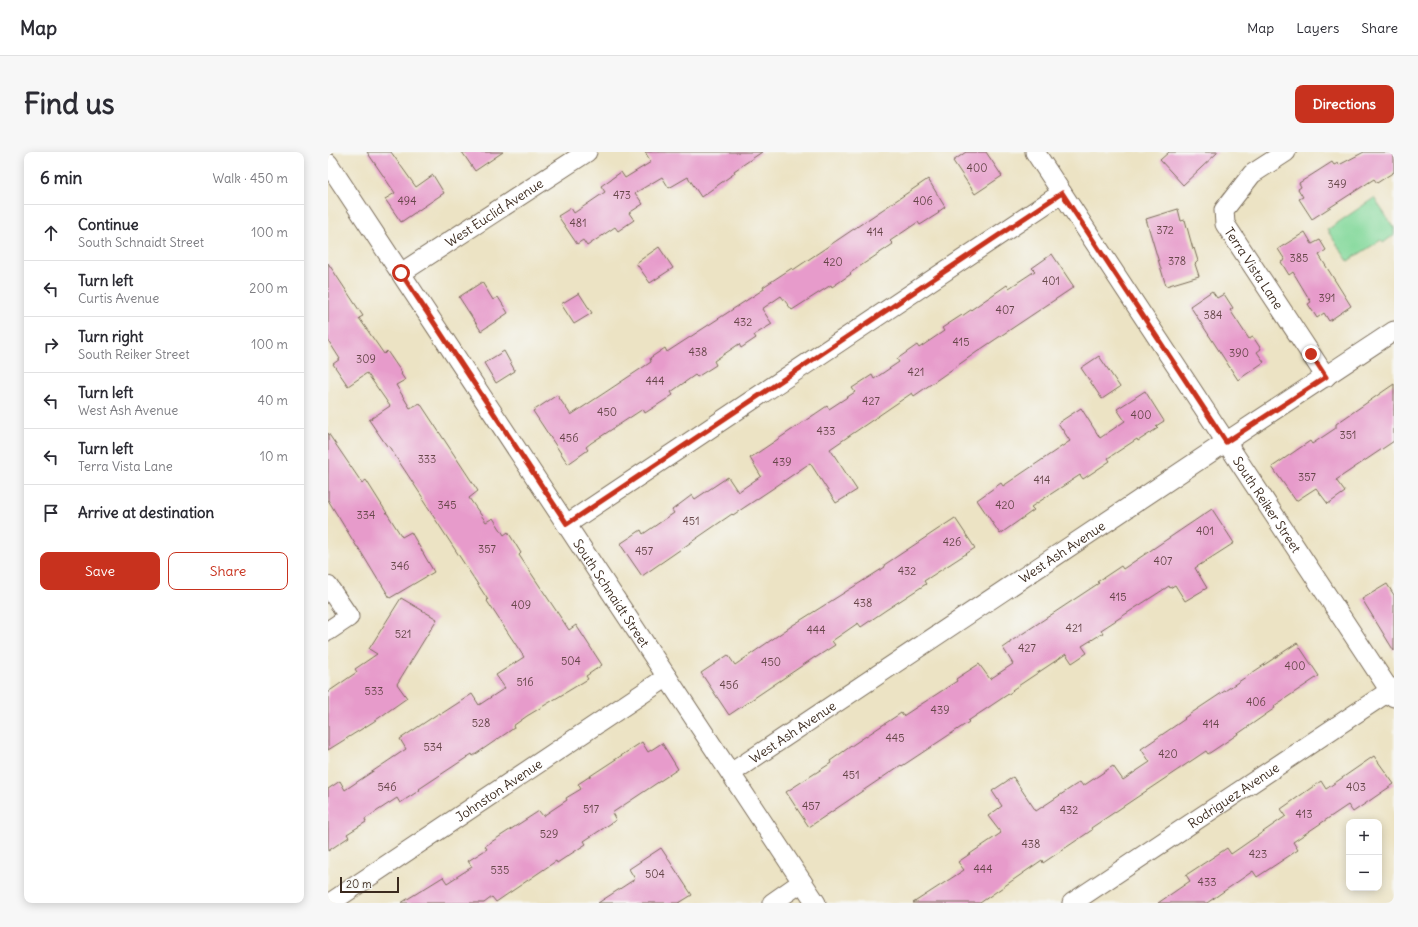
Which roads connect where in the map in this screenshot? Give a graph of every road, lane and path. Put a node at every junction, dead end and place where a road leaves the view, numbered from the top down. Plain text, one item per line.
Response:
1 (587, 152) edge
2 (1034, 152) edge
3 (1286, 152) edge
4 (328, 163) edge
5 (1062, 193) junction
6 (401, 273) junction
7 (1394, 331) edge
8 (1326, 377) junction
9 (1226, 442) junction
10 (567, 524) junction
11 (328, 586) edge
12 (328, 631) edge
13 (667, 677) junction
14 (1393, 692) edge
15 (731, 773) junction
16 (802, 882) junction
17 (330, 903) edge
18 (772, 903) edge
19 (816, 903) edge
20 (1072, 903) edge

1 - 6 street, West Euclid Avenue
2 - 5 street, South Reiker Street
3 - 8 street, Terra Vista Lane
4 - 6 street, South Schnaidt Street
5 - 9 street, South Reiker Street
5 - 10 street
6 - 10 street, South Schnaidt Street
7 - 8 street, West Ash Avenue
8 - 9 street, West Ash Avenue
9 - 14 street, South Reiker Street
9 - 15 street, West Ash Avenue
10 - 13 street, South Schnaidt Street
11 - 12 street
13 - 15 street, South Schnaidt Street
13 - 17 street, Johnston Avenue
14 - 20 street, Rodriguez Avenue
15 - 16 street, South Schnaidt Street
16 - 18 street
16 - 19 street, South Schnaidt Street

